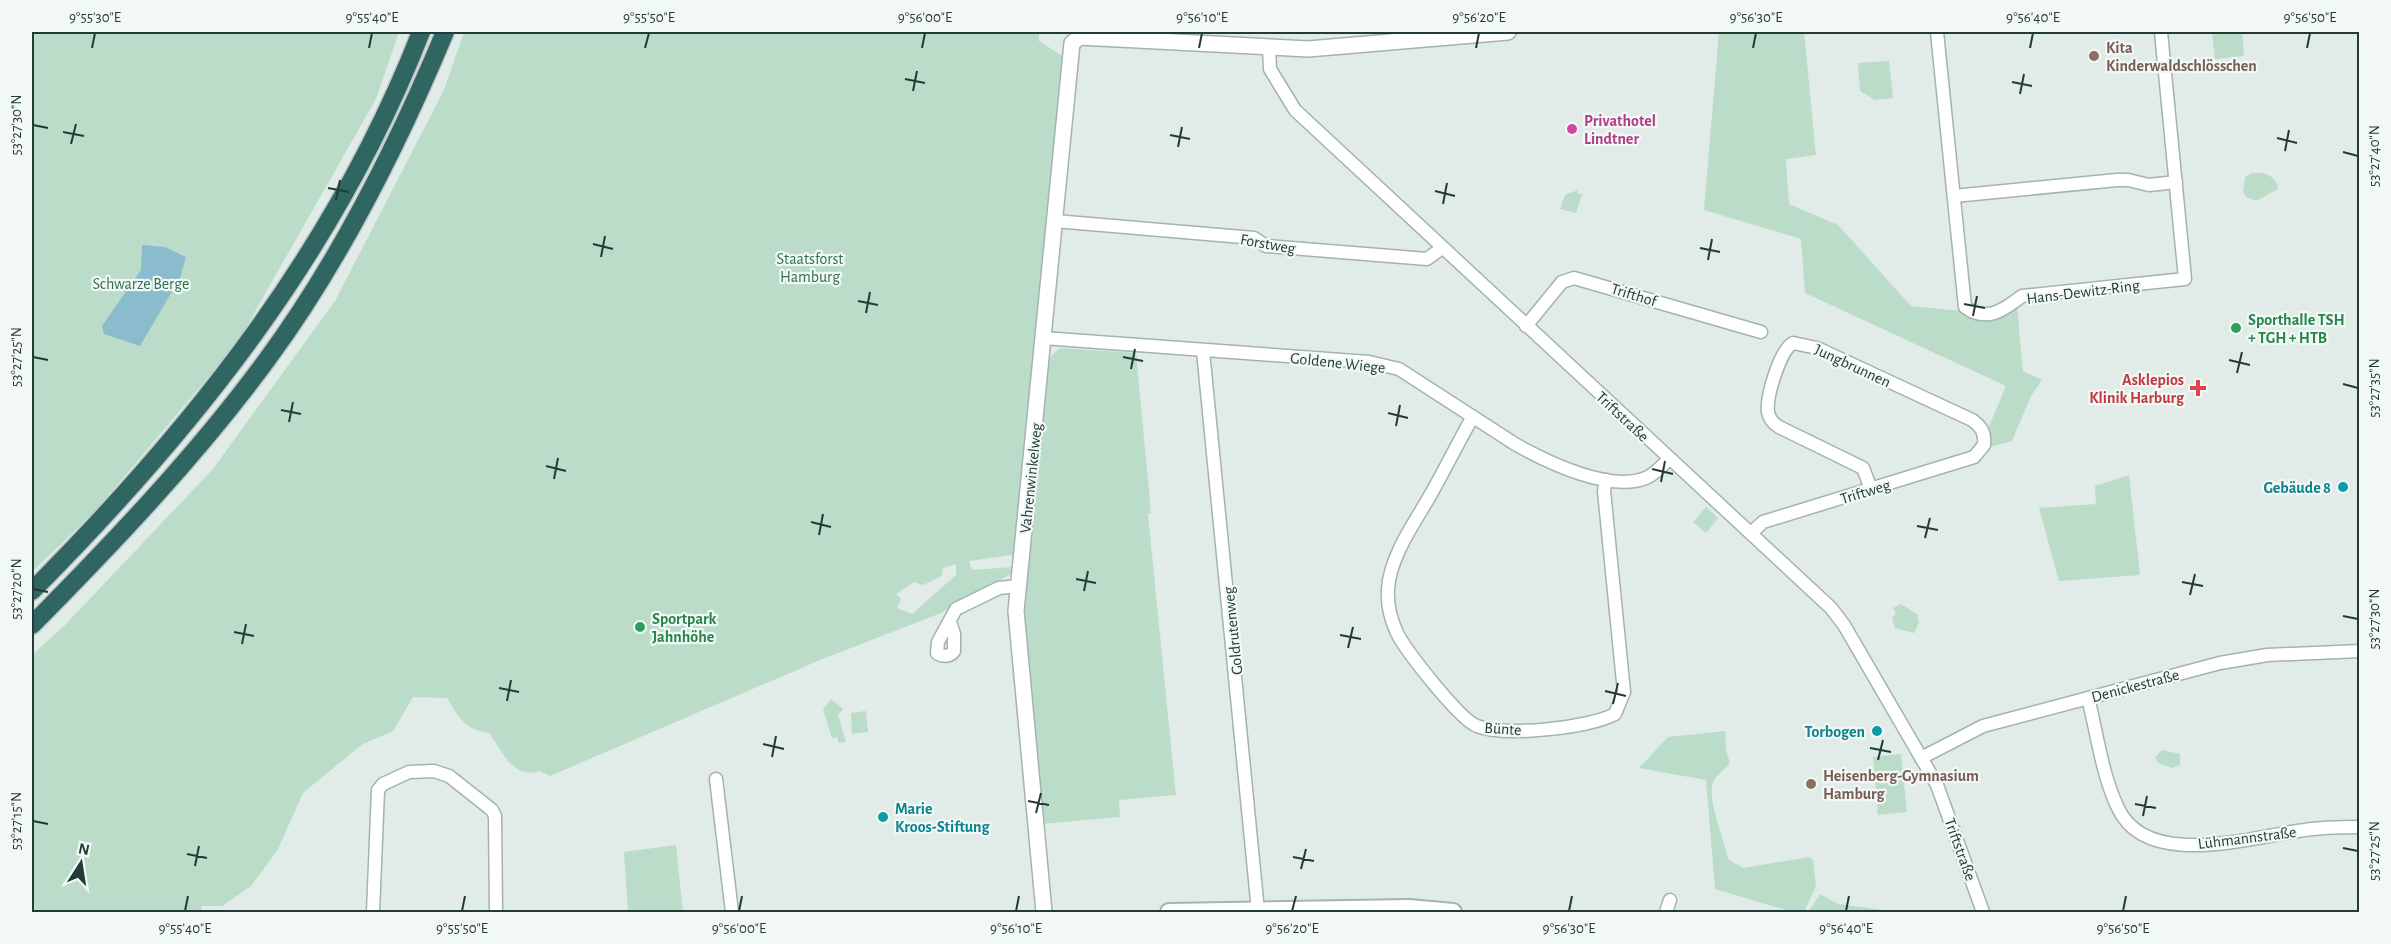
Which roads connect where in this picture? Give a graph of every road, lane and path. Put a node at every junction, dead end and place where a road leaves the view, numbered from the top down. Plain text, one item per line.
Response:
1 (421, 32) edge
2 (445, 32) edge
3 (1508, 32) edge
4 (1937, 32) edge
5 (2161, 32) edge
6 (1091, 34) edge
7 (1269, 48) junction
8 (2176, 182) junction
9 (1954, 196) junction
10 (1055, 221) junction
11 (1442, 248) junction
12 (1526, 326) junction
13 (1761, 332) dead end
14 (1043, 338) junction
15 (1203, 351) junction
16 (1472, 418) junction
17 (1982, 451) joint
18 (1669, 459) junction
19 (1606, 480) junction
20 (1871, 489) junction
21 (1751, 533) junction
22 (1018, 586) junction
23 (32, 591) edge
24 (950, 622) dead end
25 (32, 625) edge
26 (2360, 651) edge
27 (2088, 698) junction
28 (1921, 758) junction
29 (716, 779) dead end
30 (2360, 827) edge
31 (1258, 911) junction
32 (373, 912) edge
33 (496, 912) edge
34 (732, 912) edge
35 (1044, 912) edge
36 (1169, 912) edge
37 (1453, 912) edge
38 (1983, 912) edge

1 - 23 highway
2 - 25 highway
3 - 7 street
4 - 9 street, Hans-Dewitz-Ring
5 - 8 street, Hans-Dewitz-Ring
6 - 7 street
6 - 10 street, Vahrenwinkelweg
7 - 11 street, Triftstraße
8 - 9 street
8 - 9 street, Hans-Dewitz-Ring
10 - 11 street, Forstweg
10 - 14 street, Vahrenwinkelweg
11 - 12 street, Triftstraße
12 - 13 street, Trifthof
12 - 18 street, Triftstraße
14 - 15 street, Goldene Wiege
14 - 22 street, Vahrenwinkelweg
15 - 16 street, Goldene Wiege
15 - 31 street, Goldrutenweg
16 - 19 street, Goldene Wiege
16 - 19 street, Bünte
17 - 20 street, Triftweg
17 - 20 street, Jungbrunnen
18 - 19 street, Goldene Wiege
18 - 21 street, Triftstraße
20 - 21 street, Triftweg
21 - 28 street, Triftstraße
22 - 24 street
22 - 35 street, Vahrenwinkelweg
26 - 27 street, Denickestraße
27 - 28 street, Denickestraße
27 - 30 street, Lühmannstraße
28 - 38 street, Triftstraße
29 - 34 street
31 - 36 main road
31 - 37 main road
32 - 33 street

